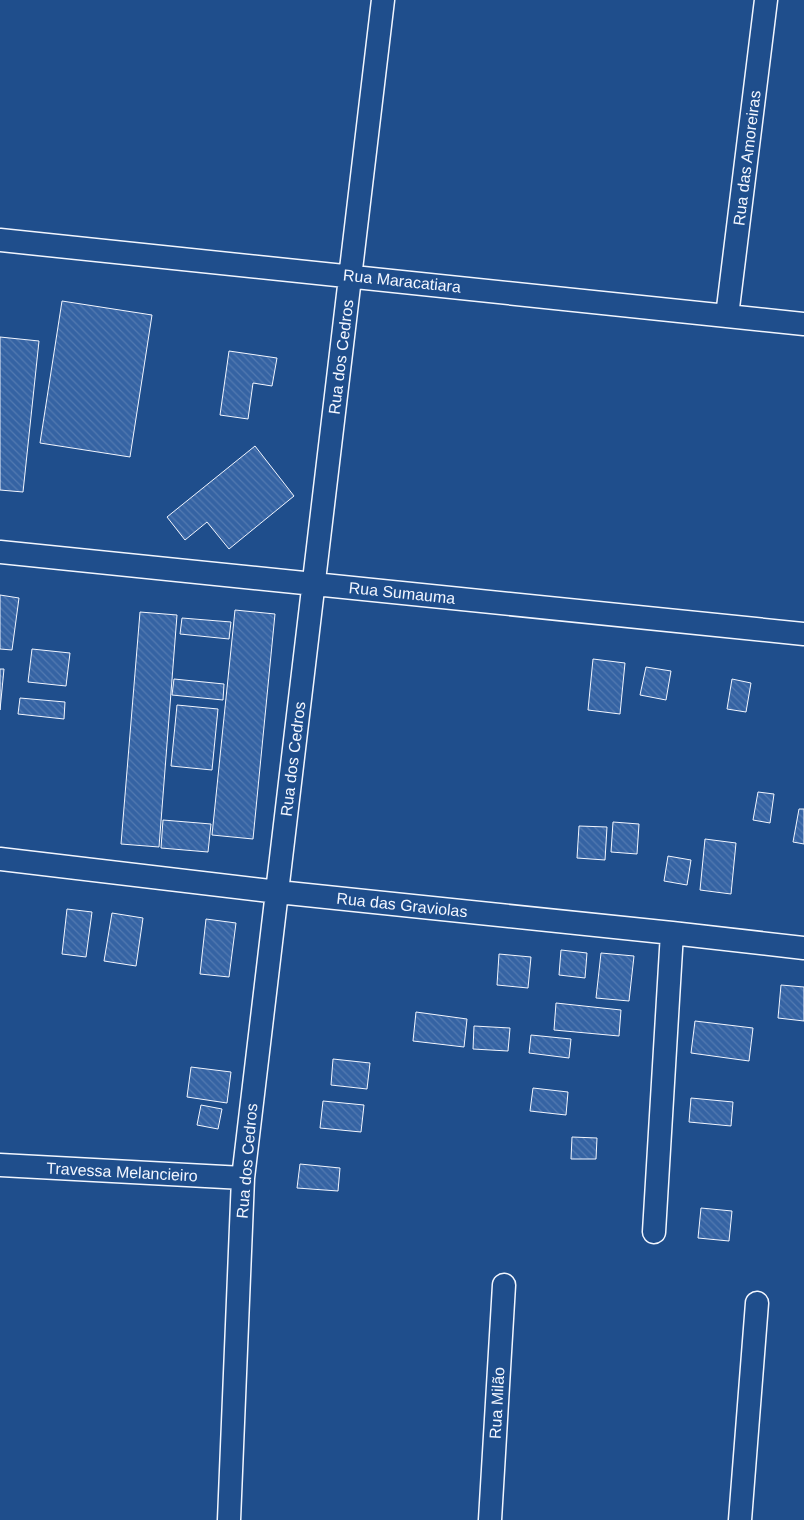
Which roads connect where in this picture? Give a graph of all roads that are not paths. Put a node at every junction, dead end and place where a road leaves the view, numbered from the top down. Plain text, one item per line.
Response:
1 (384, 0) edge
2 (766, 0) edge
3 (0, 240) edge
4 (350, 276) junction
5 (727, 316) junction
6 (804, 324) edge
7 (0, 552) edge
8 (314, 584) junction
9 (804, 634) edge
10 (0, 859) edge
11 (278, 892) junction
12 (672, 932) junction
13 (804, 948) edge
14 (0, 1165) edge
15 (244, 1178) junction
16 (654, 1232) dead end
17 (504, 1285) dead end
18 (757, 1303) dead end
19 (229, 1520) edge
20 (490, 1520) edge
21 (740, 1520) edge

1 - 4 street, Rua dos Cedros
2 - 5 street, Rua das Amoreiras
3 - 4 street, Rua Maracatiara
4 - 5 street, Rua Maracatiara
4 - 8 street, Rua dos Cedros
5 - 6 street, Rua Maracatiara
7 - 8 street, Rua Sumauma
8 - 9 street, Rua Sumauma
8 - 11 street, Rua dos Cedros
10 - 11 street, Rua das Graviolas
11 - 12 street, Rua das Graviolas
11 - 15 street, Rua dos Cedros
12 - 13 street, Rua das Graviolas
12 - 16 street
14 - 15 street, Travessa Melancieiro
15 - 19 street, Rua dos Cedros
17 - 20 street, Rua Milão
18 - 21 street

